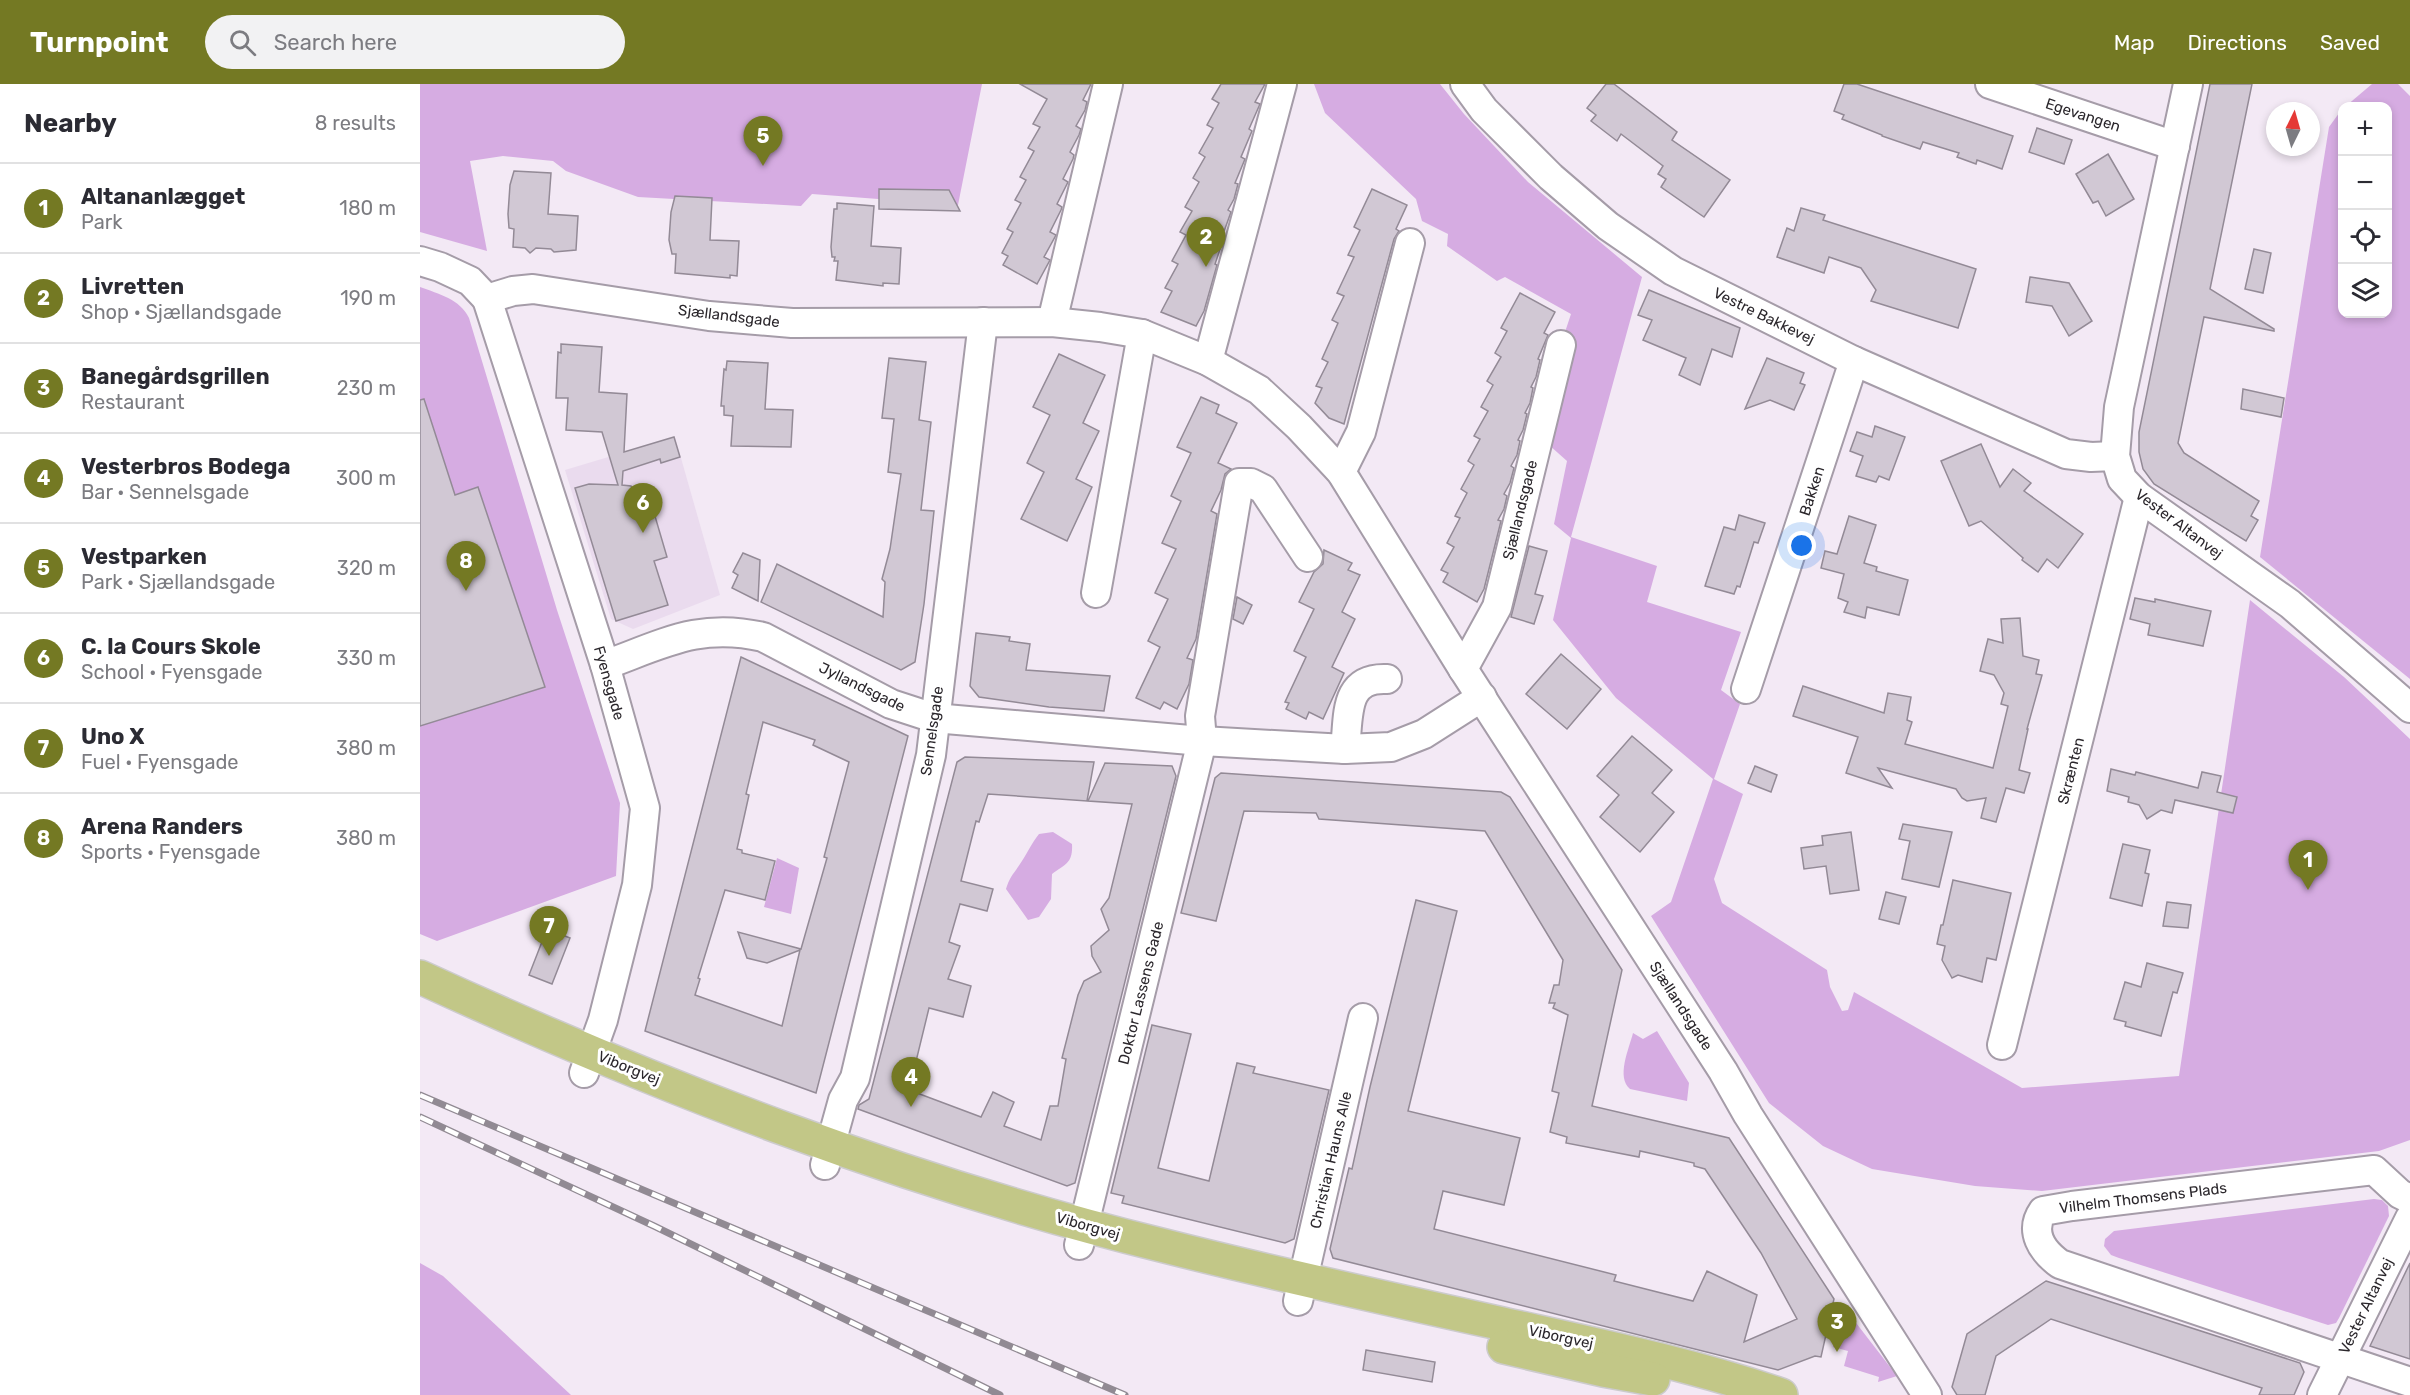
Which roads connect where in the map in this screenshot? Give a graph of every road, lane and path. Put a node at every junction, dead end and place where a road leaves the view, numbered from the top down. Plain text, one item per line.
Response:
1 (1108, 84) edge
2 (1282, 84) edge
3 (1465, 84) edge
4 (1990, 84) edge
5 (2188, 84) edge
6 (2175, 146) junction
7 (1410, 243) dead end
8 (420, 261) edge
9 (488, 298) junction
10 (983, 322) junction
11 (1052, 322) junction
12 (1142, 334) junction
13 (1561, 345) dead end
14 (1208, 361) junction
15 (1854, 361) junction
16 (2115, 456) junction
17 (1341, 472) junction
18 (2139, 497) junction
19 (1308, 557) dead end
20 (1096, 593) dead end
21 (605, 665) junction
22 (1463, 669) junction
23 (1387, 680) dead end
24 (1746, 689) dead end
25 (1482, 698) junction
26 (2410, 708) edge
27 (934, 718) junction
28 (1202, 741) junction
29 (1345, 749) junction
30 (420, 977) edge
31 (420, 1000) edge
32 (1363, 1018) dead end
33 (2002, 1045) dead end
34 (588, 1064) junction
35 (828, 1155) junction
36 (2410, 1199) edge
37 (2410, 1218) edge
38 (1081, 1235) junction
39 (1301, 1290) junction
40 (2339, 1360) junction
41 (2410, 1382) edge
42 (1719, 1395) edge
43 (1781, 1395) edge
44 (1927, 1395) edge
45 (2322, 1395) edge

1 - 11 street
2 - 14 street
3 - 15 street, Vestre Bakkevej
4 - 6 street, Egevangen
5 - 6 street, Vester Altanvej
6 - 16 street, Vester Altanvej
7 - 17 street
8 - 9 street
9 - 10 street, Sjællandsgade
9 - 21 street, Fyensgade
10 - 11 street, Sjællandsgade
10 - 27 street, Sennelsgade
11 - 12 street, Sjællandsgade
12 - 14 street, Sjællandsgade
12 - 20 street
13 - 22 street, Sjællandsgade
14 - 17 street, Sjællandsgade
15 - 16 street, Vestre Bakkevej
15 - 24 street, Bakken
16 - 18 street, Vester Altanvej
17 - 22 street, Sjællandsgade
18 - 26 street, Vester Altanvej
18 - 33 street, Skrænten
19 - 28 street
21 - 27 street, Jyllandsgade
21 - 34 street, Fyensgade
22 - 25 street, Sjællandsgade
23 - 29 street
25 - 29 street, Jyllandsgade
25 - 44 street, Sjællandsgade
27 - 28 street, Jyllandsgade
27 - 35 street, Sennelsgade
28 - 29 street, Jyllandsgade
28 - 38 street, Doktor Lassens Gade
30 - 34 main road, Viborgvej
31 - 34 main road, Viborgvej
32 - 39 street, Christian Hauns Alle
34 - 35 main road, Viborgvej
35 - 38 main road, Viborgvej
36 - 40 street, Vilhelm Thomsens Plads
37 - 40 street, Vester Altanvej
38 - 39 main road, Viborgvej
39 - 42 main road, Viborgvej
39 - 43 main road, Viborgvej
40 - 41 street, Vilhelm Thomsens Plads
40 - 45 street, Vester Altanvej

